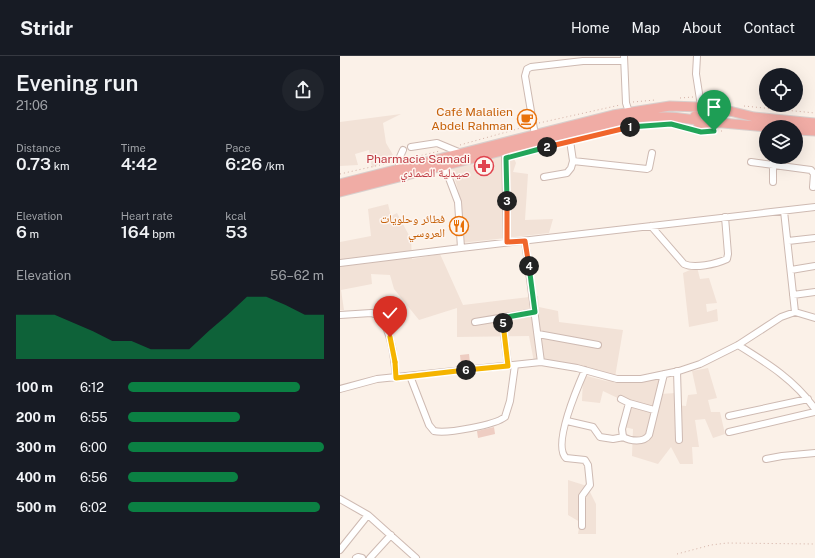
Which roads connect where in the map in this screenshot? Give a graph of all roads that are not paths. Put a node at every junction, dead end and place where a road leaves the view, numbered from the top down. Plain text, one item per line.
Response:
1 (697, 56) edge
2 (624, 59) edge
3 (700, 107) junction
4 (711, 108) junction
5 (629, 112) junction
6 (696, 120) junction
7 (712, 122) junction
8 (815, 123) edge
9 (759, 126) edge
10 (803, 131) edge
11 (815, 132) edge
12 (569, 134) junction
13 (535, 135) junction
14 (411, 147) dead end
15 (403, 150) dead end
16 (505, 150) junction
17 (461, 153) junction
18 (652, 153) dead end
19 (573, 160) junction
20 (751, 162) dead end
21 (446, 164) junction
22 (773, 165) junction
23 (399, 169) junction
24 (544, 177) dead end
25 (773, 182) dead end
26 (340, 184) edge
27 (813, 186) dead end
28 (340, 192) edge
29 (815, 207) edge
30 (784, 211) junction
31 (725, 217) junction
32 (651, 226) junction
33 (815, 238) edge
34 (525, 241) junction
35 (788, 241) junction
36 (507, 242) junction
37 (461, 248) junction
38 (340, 263) edge
39 (815, 266) edge
40 (791, 270) junction
41 (815, 292) edge
42 (793, 295) junction
43 (535, 312) junction
44 (795, 312) junction
45 (340, 315) edge
46 (502, 318) junction
47 (815, 318) edge
48 (475, 322) dead end
49 (538, 334) junction
50 (598, 345) dead end
51 (738, 345) junction
52 (542, 362) junction
53 (512, 365) junction
54 (585, 370) junction
55 (677, 371) junction
56 (664, 374) junction
57 (410, 376) junction
58 (396, 378) junction
59 (340, 389) edge
60 (621, 399) dead end
61 (808, 399) junction
62 (630, 403) junction
63 (815, 409) edge
64 (654, 410) junction
65 (815, 412) edge
66 (729, 416) dead end
67 (567, 421) junction
68 (729, 432) dead end
69 (624, 437) junction
70 (679, 440) dead end
71 (815, 453) edge
72 (766, 459) dead end
73 (340, 499) edge
74 (368, 516) junction
75 (582, 526) dead end
76 (391, 535) junction
77 (340, 550) edge
78 (356, 558) edge
79 (362, 558) edge
80 (370, 558) edge
81 (416, 558) edge

1 - 3 street
2 - 5 street
2 - 13 street
3 - 4 highway
3 - 5 highway
3 - 6 highway
4 - 7 highway
4 - 8 highway
5 - 13 highway
6 - 7 highway
6 - 12 highway
7 - 9 highway
10 - 11 highway
12 - 16 highway
12 - 19 street
13 - 17 highway
14 - 17 street
15 - 23 street
16 - 21 highway
16 - 36 street
17 - 23 highway
18 - 19 street
19 - 24 street
20 - 22 street
21 - 28 highway
21 - 37 street
22 - 25 street
22 - 27 street
23 - 26 highway
29 - 30 street
30 - 31 street
30 - 35 street
31 - 32 street
31 - 32 street
32 - 34 street
33 - 35 street
34 - 36 street
34 - 43 street
35 - 40 street
36 - 37 street
37 - 38 street
39 - 40 street
40 - 42 street
41 - 42 street
42 - 44 street
43 - 46 street
43 - 49 street
44 - 47 street
44 - 51 street
45 - 58 street
46 - 48 street
46 - 53 street
49 - 50 street
49 - 52 street
51 - 55 street
51 - 61 street
52 - 53 street
52 - 54 street
53 - 57 street
53 - 57 street
54 - 56 street
54 - 67 street
55 - 56 street
55 - 70 street
56 - 64 street
57 - 58 street
58 - 59 street
60 - 62 street
61 - 63 street
61 - 66 street
62 - 64 street
62 - 69 street
64 - 69 street
65 - 68 street
67 - 69 street
67 - 75 street
71 - 72 street
73 - 74 street
74 - 76 street
74 - 77 street
76 - 80 street
76 - 81 street
78 - 79 street

